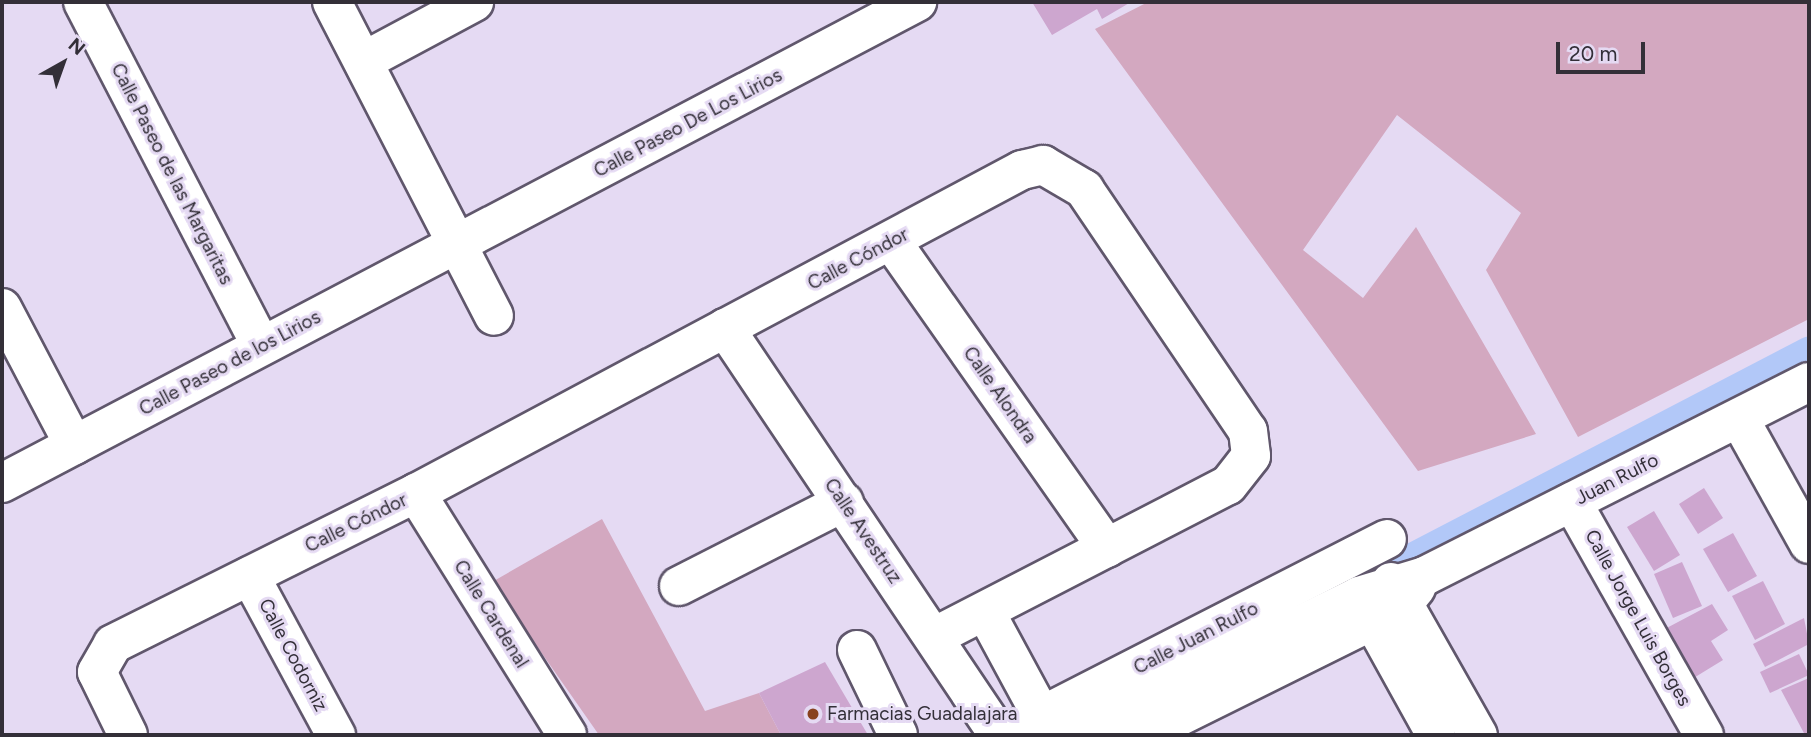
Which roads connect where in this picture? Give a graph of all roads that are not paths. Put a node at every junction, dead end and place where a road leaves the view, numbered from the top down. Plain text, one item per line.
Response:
1 (83, 2) edge
2 (332, 2) edge
3 (474, 2) edge
4 (917, 2) edge
5 (364, 61) junction
6 (892, 242) junction
7 (459, 245) junction
8 (2, 308) edge
9 (494, 316) dead end
10 (725, 328) junction
11 (261, 346) junction
12 (1809, 382) edge
13 (1739, 418) junction
14 (74, 445) junction
15 (2, 483) edge
16 (416, 493) junction
17 (844, 502) junction
18 (1572, 502) junction
19 (1387, 539) dead end
20 (1809, 544) edge
21 (1107, 548) junction
22 (250, 576) junction
23 (679, 586) dead end
24 (1390, 596) junction
25 (986, 613) junction
26 (934, 637) junction
27 (857, 650) dead end
28 (1198, 709) edge
29 (1047, 726) edge
30 (128, 735) edge
31 (336, 735) edge
32 (567, 735) edge
33 (898, 735) edge
34 (998, 735) edge
35 (1004, 735) edge
36 (1078, 735) edge
37 (1142, 735) edge
38 (1436, 735) edge
39 (1478, 735) edge
40 (1704, 735) edge

1 - 11 street, Calle Paseo de las Margaritas
2 - 5 street
3 - 5 street
4 - 7 street, Calle Paseo De Los Lirios
5 - 7 street
6 - 10 street, Calle Cóndor
6 - 21 street, Calle Alondra
6 - 21 street, Calle Cóndor
7 - 9 street
7 - 11 street, Calle Paseo de los Lirios
8 - 14 street
10 - 16 street, Calle Cóndor
10 - 17 street, Calle Avestruz
11 - 14 street, Calle Paseo de los Lirios
12 - 13 street, Juan Rulfo
13 - 18 street, Juan Rulfo
13 - 20 street
14 - 15 street, Calle Paseo de los Lirios
16 - 22 street, Calle Cóndor
16 - 32 street, Calle Cardenal
17 - 23 street
17 - 26 street, Calle Avestruz
18 - 24 street, Juan Rulfo
18 - 40 street, Calle Jorge Luis Borges
19 - 29 street, Calle Juan Rulfo
21 - 25 street, Calle Cóndor
22 - 30 street, Calle Cóndor
22 - 31 street, Calle Codorniz
24 - 28 street, Calle Juan Rulfo
24 - 38 street
24 - 39 street
25 - 26 street, Calle Cóndor
25 - 29 street
26 - 34 street, Calle Avestruz
27 - 33 street
28 - 36 street, Calle Juan Rulfo
28 - 37 street, Calle Juan Rulfo
29 - 35 street, Calle Juan Rulfo

